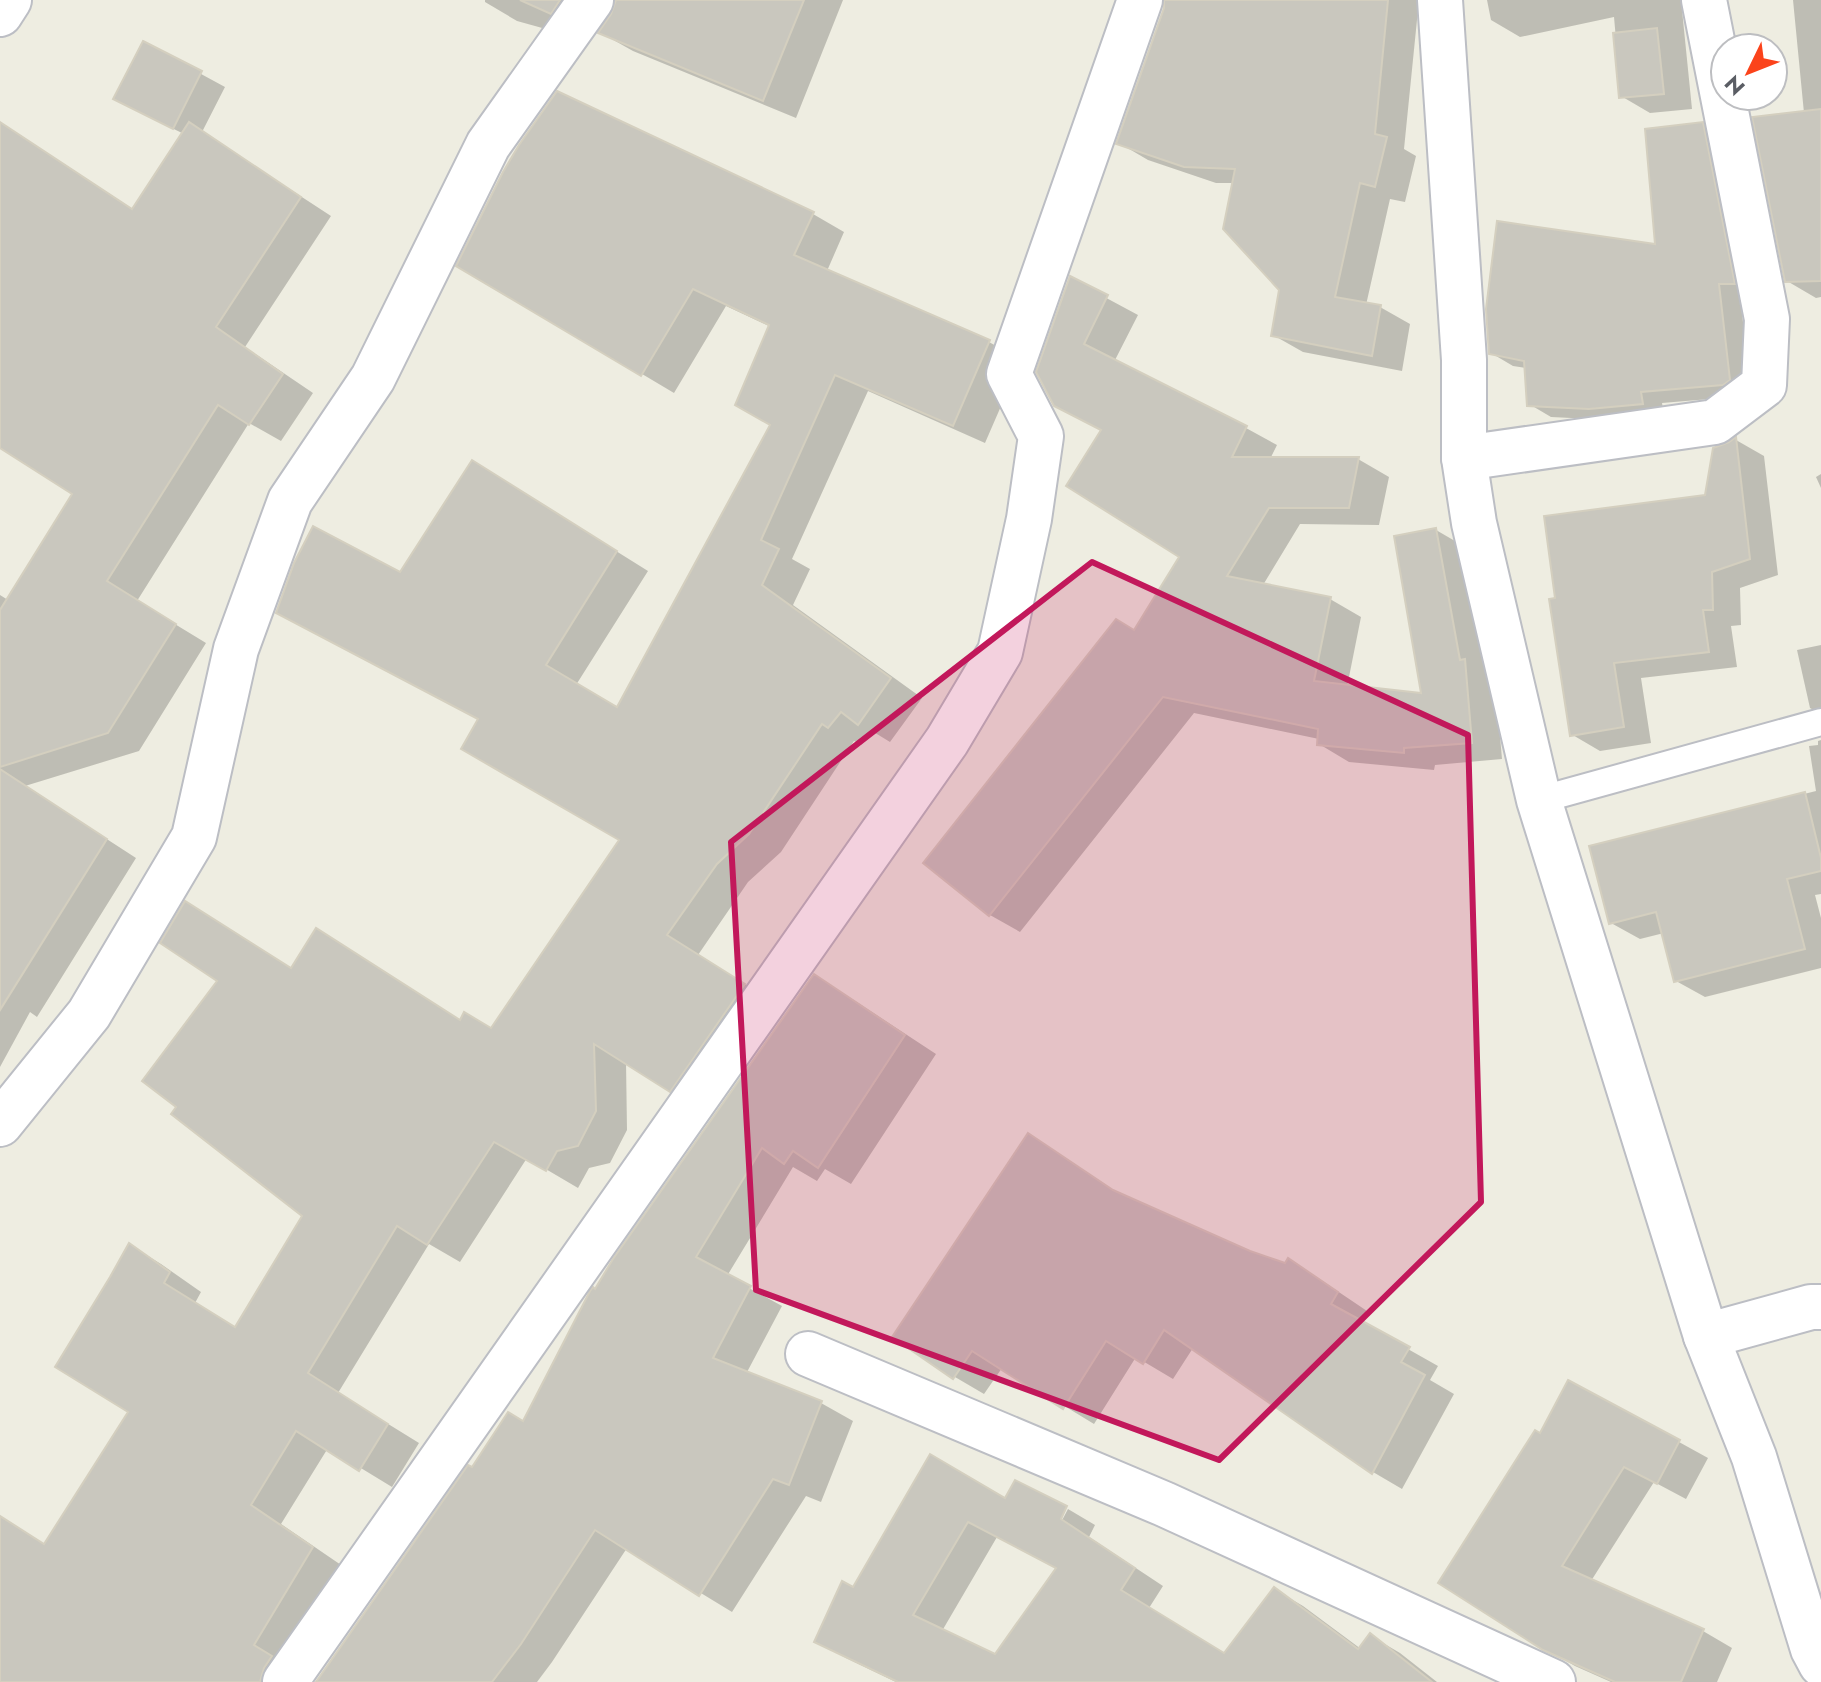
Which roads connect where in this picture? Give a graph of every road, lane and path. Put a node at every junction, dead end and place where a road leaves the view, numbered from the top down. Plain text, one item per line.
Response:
1 (9, 0) edge
2 (591, 0) edge
3 (1140, 0) edge
4 (1440, 0) edge
5 (1704, 0) edge
6 (0, 14) edge
7 (1464, 458) junction
8 (1821, 722) edge
9 (1539, 800) junction
10 (0, 1124) edge
11 (1821, 1307) edge
12 (1706, 1336) junction
13 (808, 1354) dead end
14 (1821, 1664) edge
15 (285, 1682) edge
16 (1553, 1682) edge

1 - 6 street
2 - 10 street
3 - 15 street
4 - 7 street
5 - 7 street
7 - 9 street
8 - 9 lane
9 - 12 street
11 - 12 street
12 - 14 street
13 - 16 street

